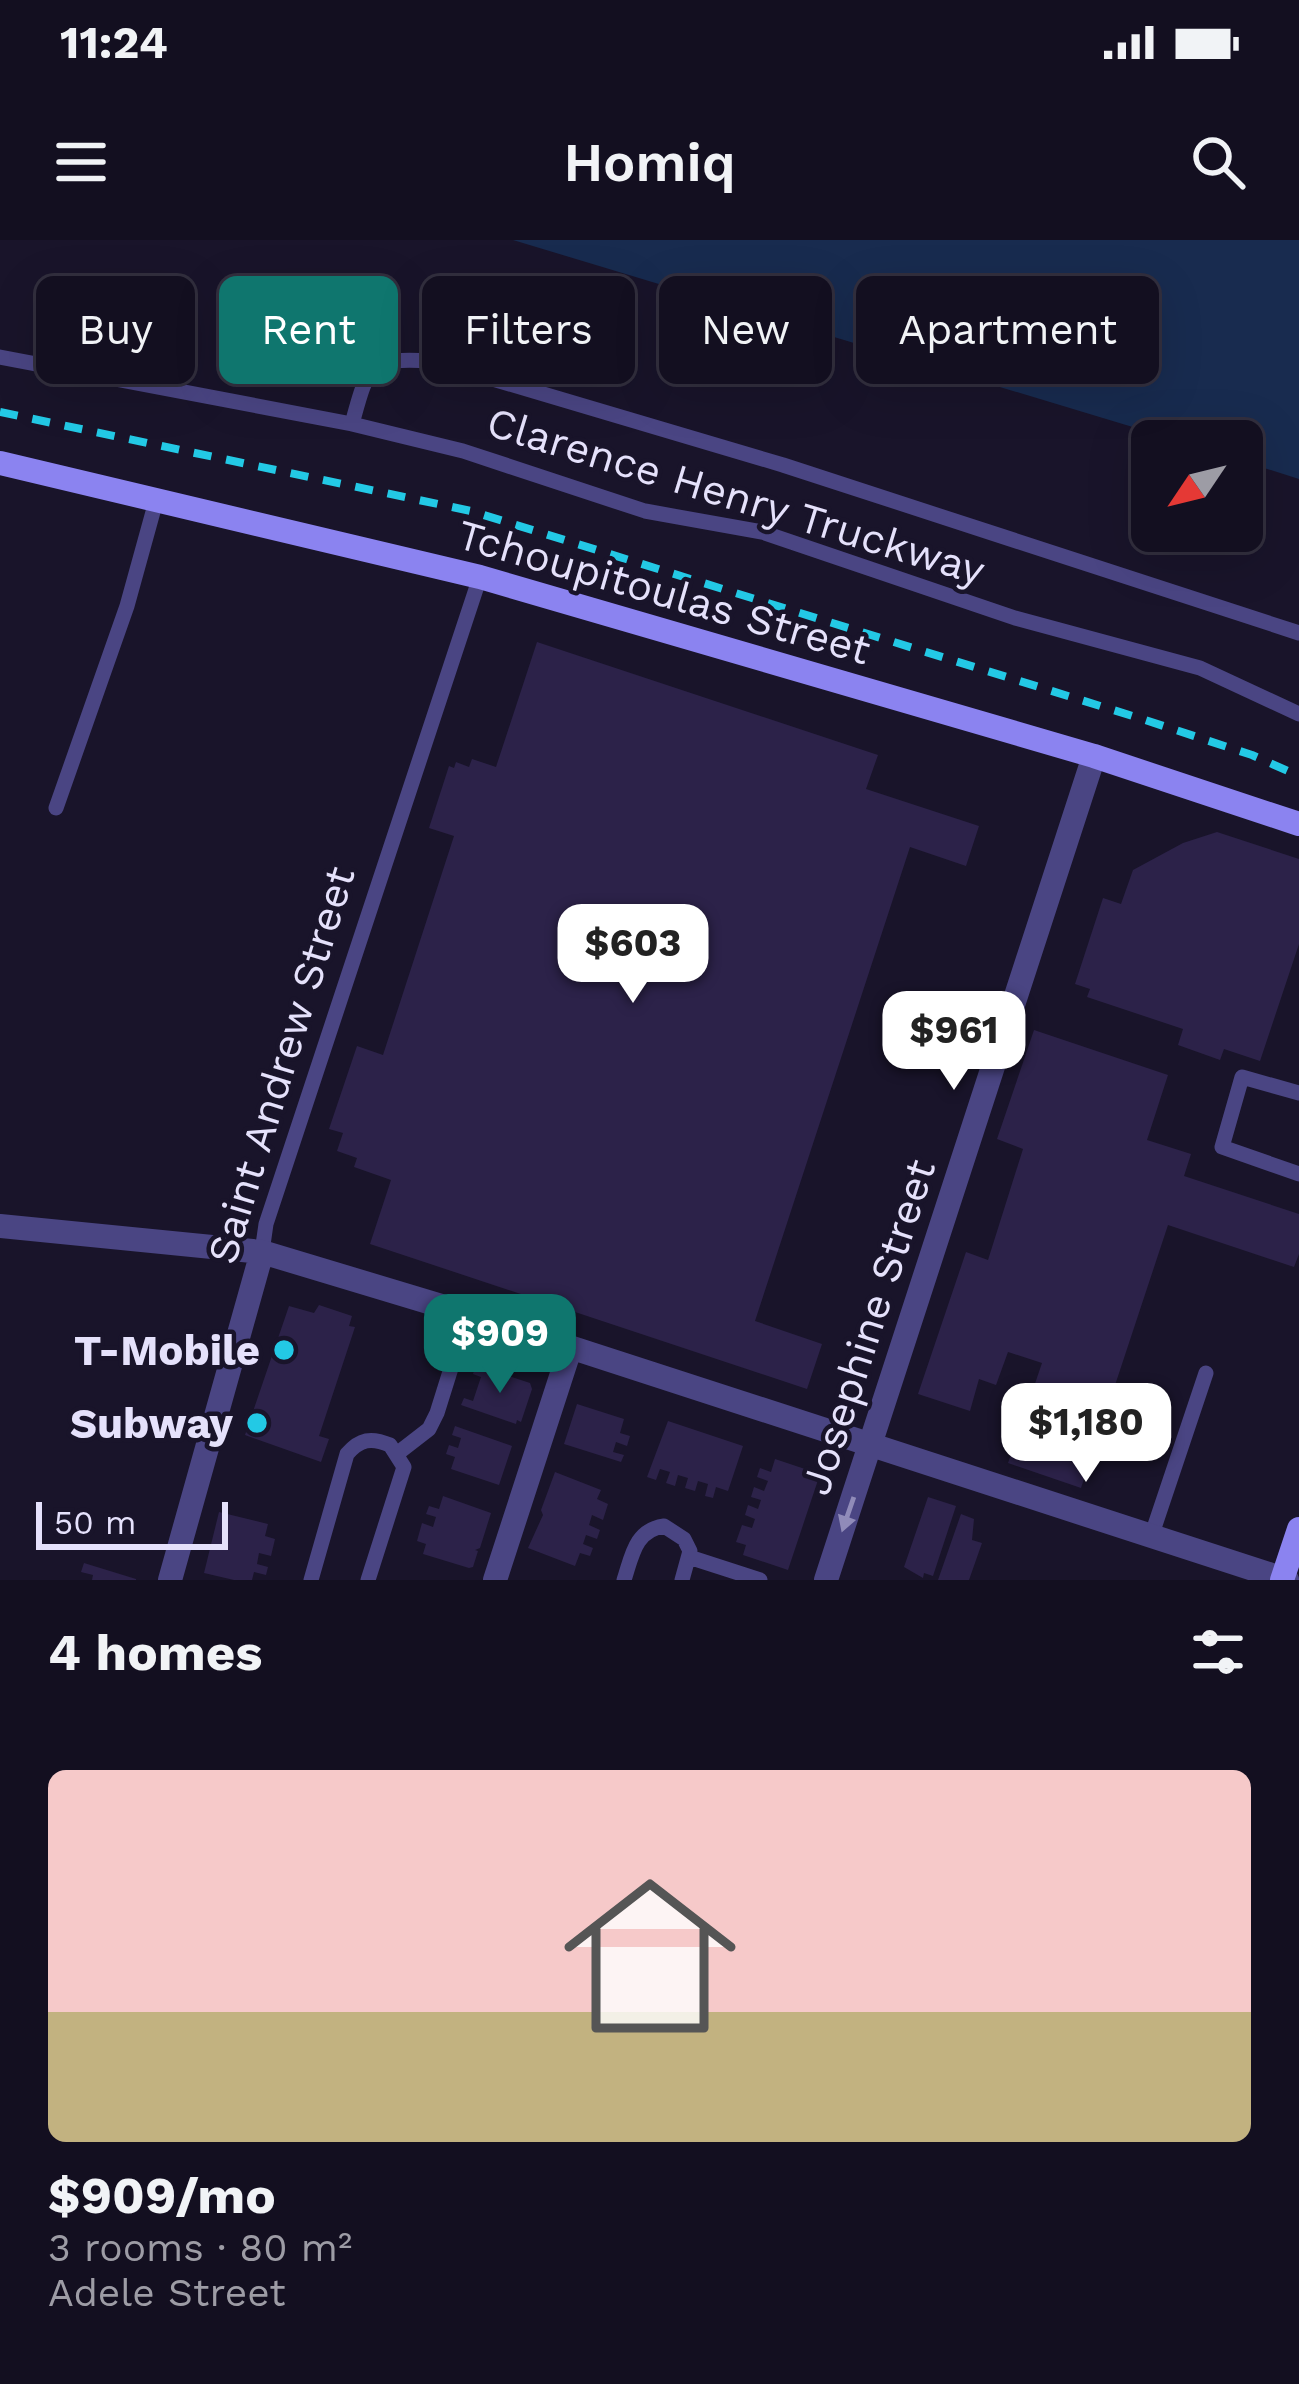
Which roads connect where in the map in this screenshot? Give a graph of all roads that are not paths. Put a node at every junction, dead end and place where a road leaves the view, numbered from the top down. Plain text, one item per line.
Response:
1 (0, 357) edge
2 (352, 424) junction
3 (0, 463) edge
4 (155, 501) junction
5 (480, 577) junction
6 (1299, 633) edge
7 (1299, 714) edge
8 (1094, 756) junction
9 (56, 808) dead end
10 (1299, 824) edge
11 (1299, 1093) edge
12 (1299, 1174) edge
13 (0, 1226) edge
14 (262, 1252) junction
15 (468, 1315) junction
16 (570, 1348) junction
17 (1206, 1373) dead end
18 (871, 1448) junction
19 (398, 1453) junction
20 (1299, 1529) edge
21 (1151, 1537) junction
22 (689, 1557) junction
23 (170, 1580) edge
24 (311, 1580) edge
25 (368, 1580) edge
26 (494, 1580) edge
27 (624, 1580) edge
28 (682, 1580) edge
29 (760, 1580) edge
30 (826, 1580) edge
31 (1284, 1580) edge

1 - 2 lane, Clarence Henry Truckway
2 - 6 lane
2 - 7 lane, Clarence Henry Truckway
3 - 4 street, Tchoupitoulas Street
4 - 5 street, Tchoupitoulas Street
4 - 9 lane
5 - 8 street, Tchoupitoulas Street
5 - 14 lane, Saint Andrew Street
8 - 10 street, Tchoupitoulas Street
8 - 18 street, Josephine Street
11 - 12 lane
13 - 14 street
14 - 15 street
14 - 23 street, Saint Andrew Street
15 - 16 street
15 - 19 lane
16 - 18 street
16 - 26 street
17 - 21 lane
18 - 21 street
18 -> 30 street, Josephine Street
19 - 24 lane
19 - 25 lane
20 - 31 street
21 - 31 street
22 - 27 lane
22 - 28 lane
22 - 29 lane

